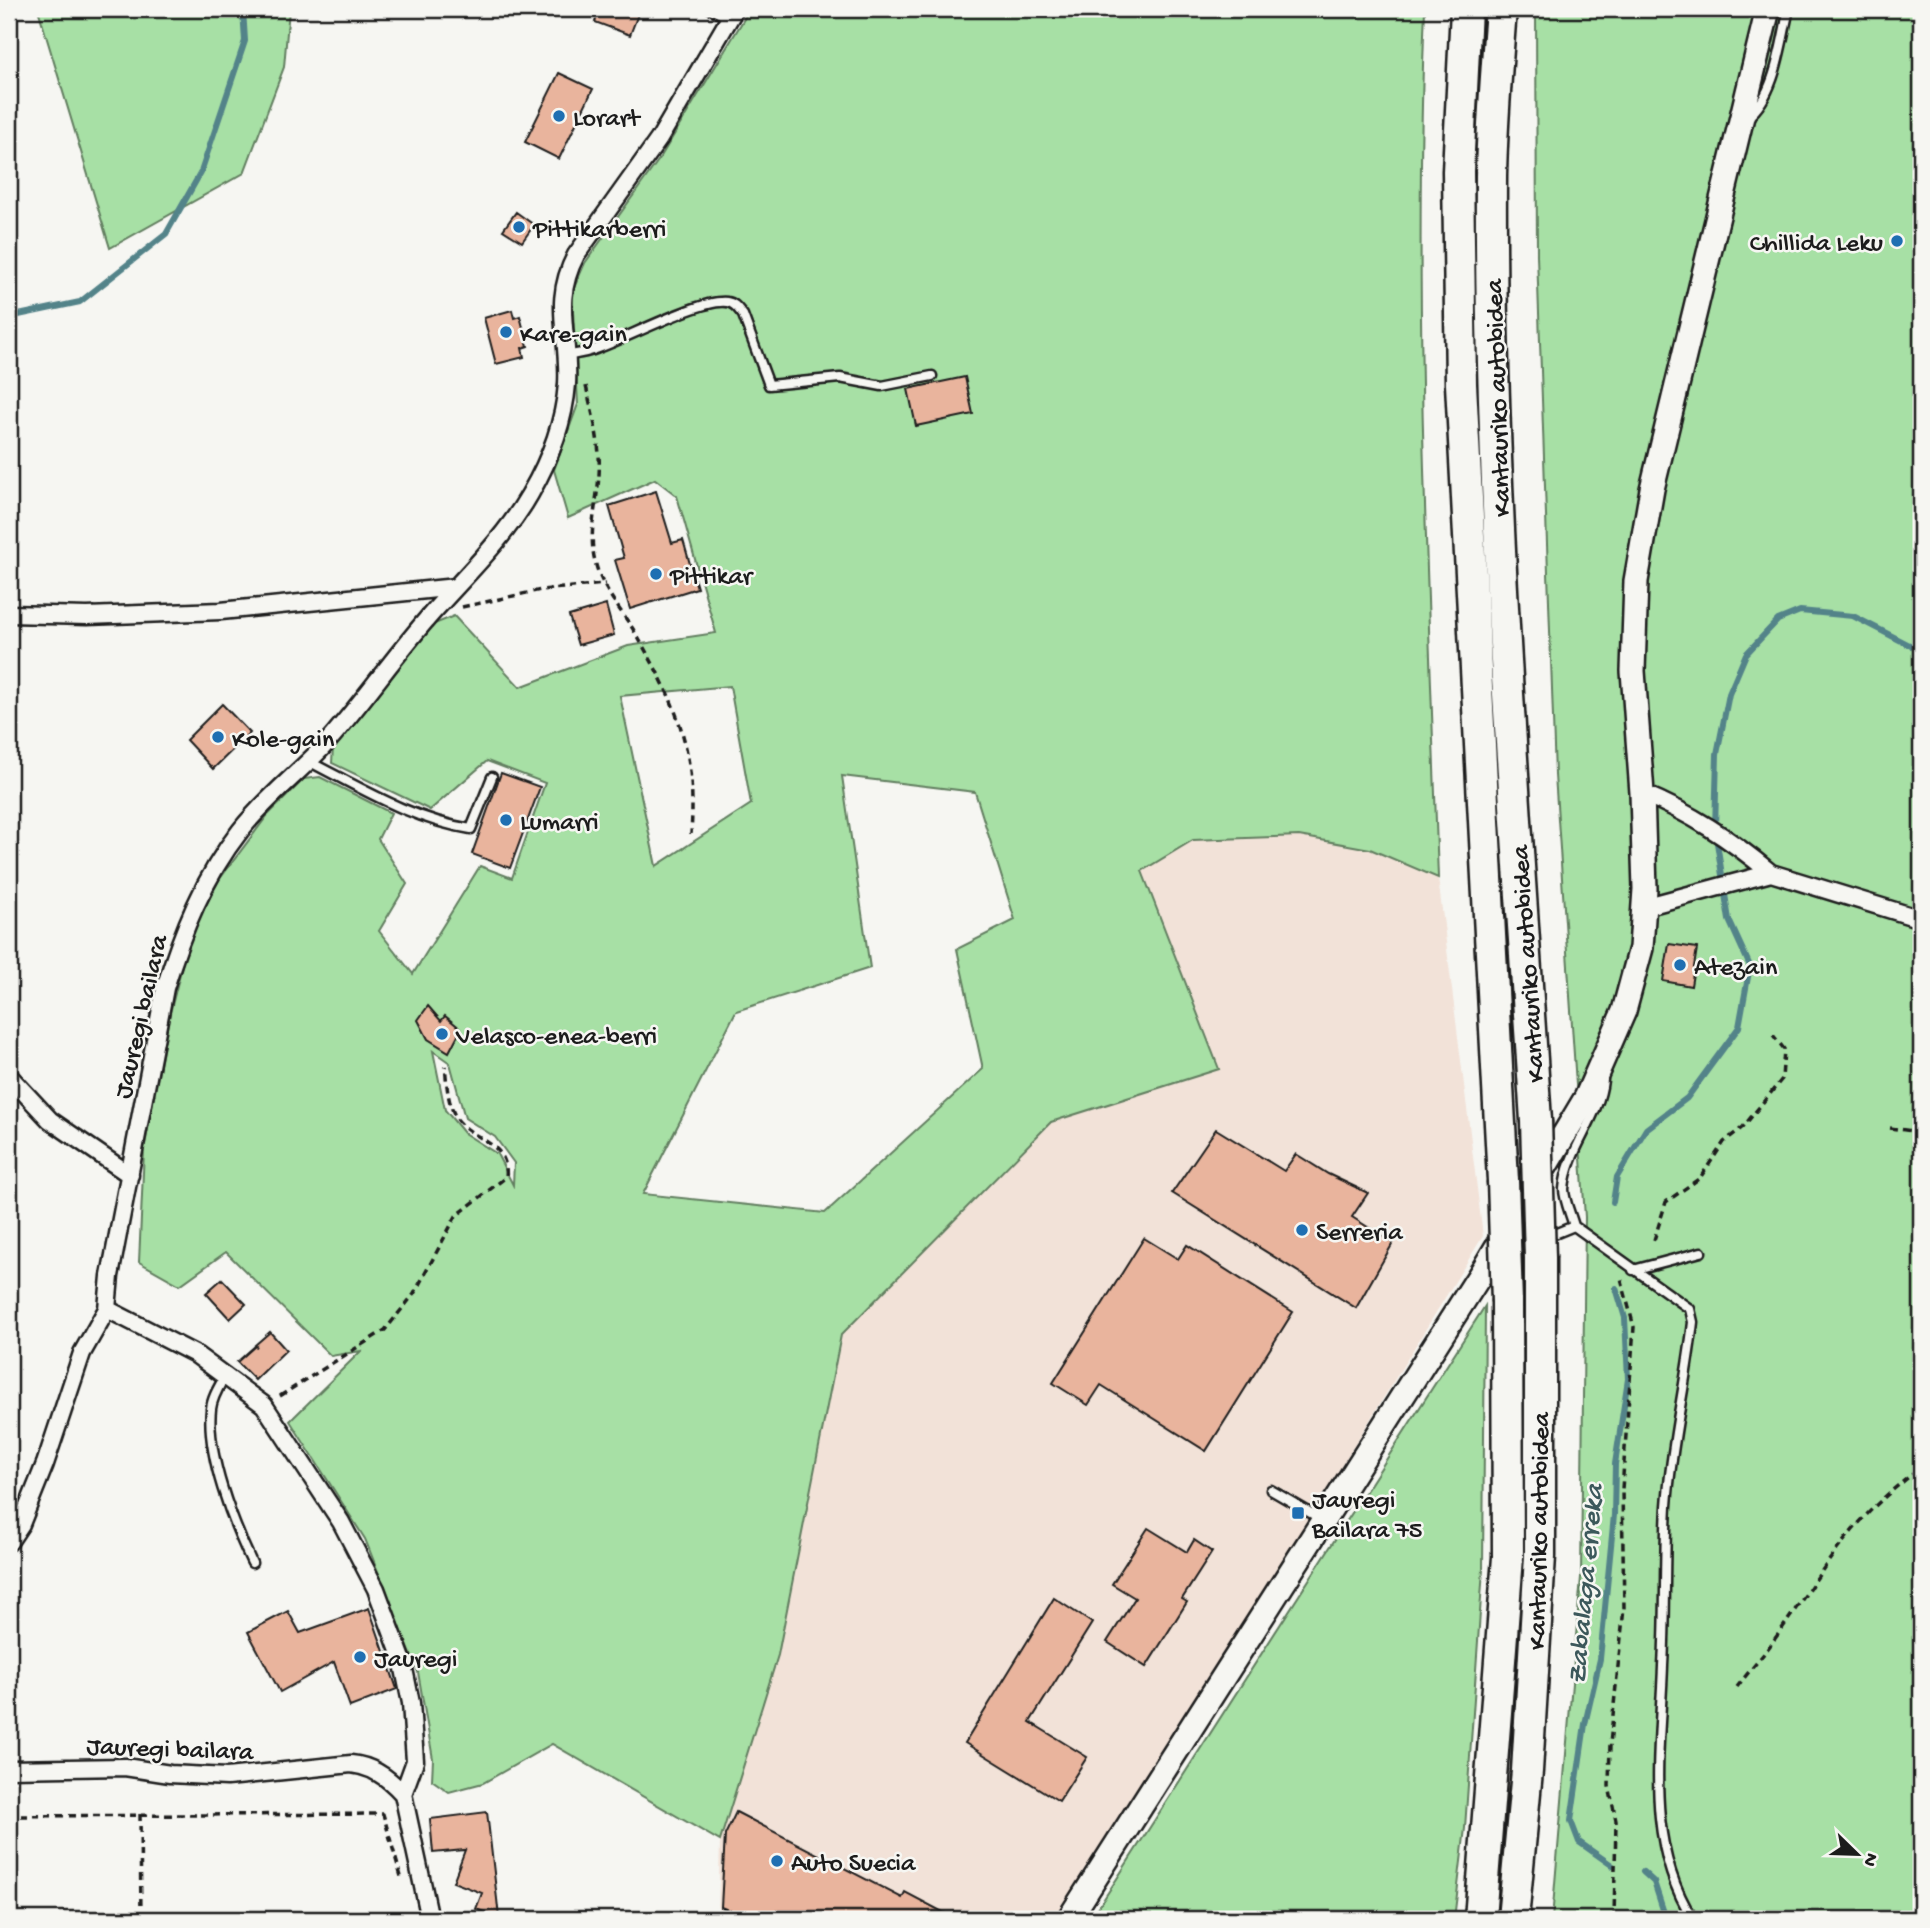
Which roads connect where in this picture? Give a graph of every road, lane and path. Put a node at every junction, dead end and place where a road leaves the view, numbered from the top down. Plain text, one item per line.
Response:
1 (711, 9) edge
2 (1466, 9) edge
3 (1501, 9) edge
4 (1768, 9) edge
5 (1789, 9) edge
6 (733, 14) edge
7 (1740, 123) junction
8 (566, 356) junction
9 (932, 376) dead end
10 (604, 584) junction
11 (456, 587) junction
12 (9, 614) edge
13 (432, 614) junction
14 (307, 761) junction
15 (492, 777) dead end
16 (1643, 793) junction
17 (691, 834) dead end
18 (1771, 873) junction
19 (1644, 907) junction
20 (1921, 919) edge
21 (1773, 1035) dead end
22 (1606, 1059) junction
23 (445, 1066) dead end
24 (9, 1076) edge
25 (1890, 1128) dead end
26 (1921, 1132) edge
27 (130, 1175) junction
28 (1573, 1226) junction
29 (1654, 1240) dead end
30 (1531, 1250) junction
31 (1701, 1252) dead end
32 (1612, 1254) junction
33 (1485, 1267) junction
34 (1633, 1270) junction
35 (107, 1309) junction
36 (226, 1374) junction
37 (264, 1405) junction
38 (1921, 1468) edge
39 (1271, 1490) dead end
40 (1323, 1520) junction
41 (9, 1542) edge
42 (252, 1563) dead end
43 (1737, 1687) dead end
44 (9, 1769) edge
45 (403, 1794) junction
46 (140, 1814) junction
47 (9, 1816) edge
48 (405, 1893) dead end
49 (141, 1919) edge
50 (430, 1919) edge
51 (1069, 1919) edge
52 (1480, 1919) edge
53 (1513, 1919) edge
54 (1615, 1919) edge
55 (1693, 1919) edge

1 - 6 lane
2 - 52 highway, Kantauriko autobidea, bridge
3 - 30 highway, Kantauriko autobidea, bridge
4 - 7 main road
5 - 7 lane
6 - 8 street, Jauregi bailara
7 - 16 main road
8 - 9 lane
8 - 10 path
8 - 11 street, Jauregi bailara
10 - 13 path
10 - 17 path
11 - 12 street
11 - 13 street, Jauregi bailara
13 - 14 street, Jauregi bailara
14 - 15 lane
14 - 27 street, Jauregi bailara
16 - 18 street
16 - 19 main road
18 - 19 street
18 - 20 street
19 - 22 main road
21 - 29 path
22 - 28 lane
22 - 33 main road
23 - 37 path
24 - 27 street
25 - 26 path
27 - 35 street, Jauregi bailara
28 - 30 lane
28 - 32 lane
30 - 33 lane
30 - 53 highway, Kantauriko autobidea
31 - 34 lane
32 - 34 lane
32 - 54 path
33 - 40 main road
34 - 55 lane
35 - 36 street
35 - 41 street, Jauregi bailara
36 - 37 street
36 - 42 lane
37 - 45 street
38 - 43 path
39 - 40 lane
40 - 51 main road
44 - 45 street, Jauregi bailara
45 - 50 street
46 - 47 path
46 - 48 path
46 - 49 path

